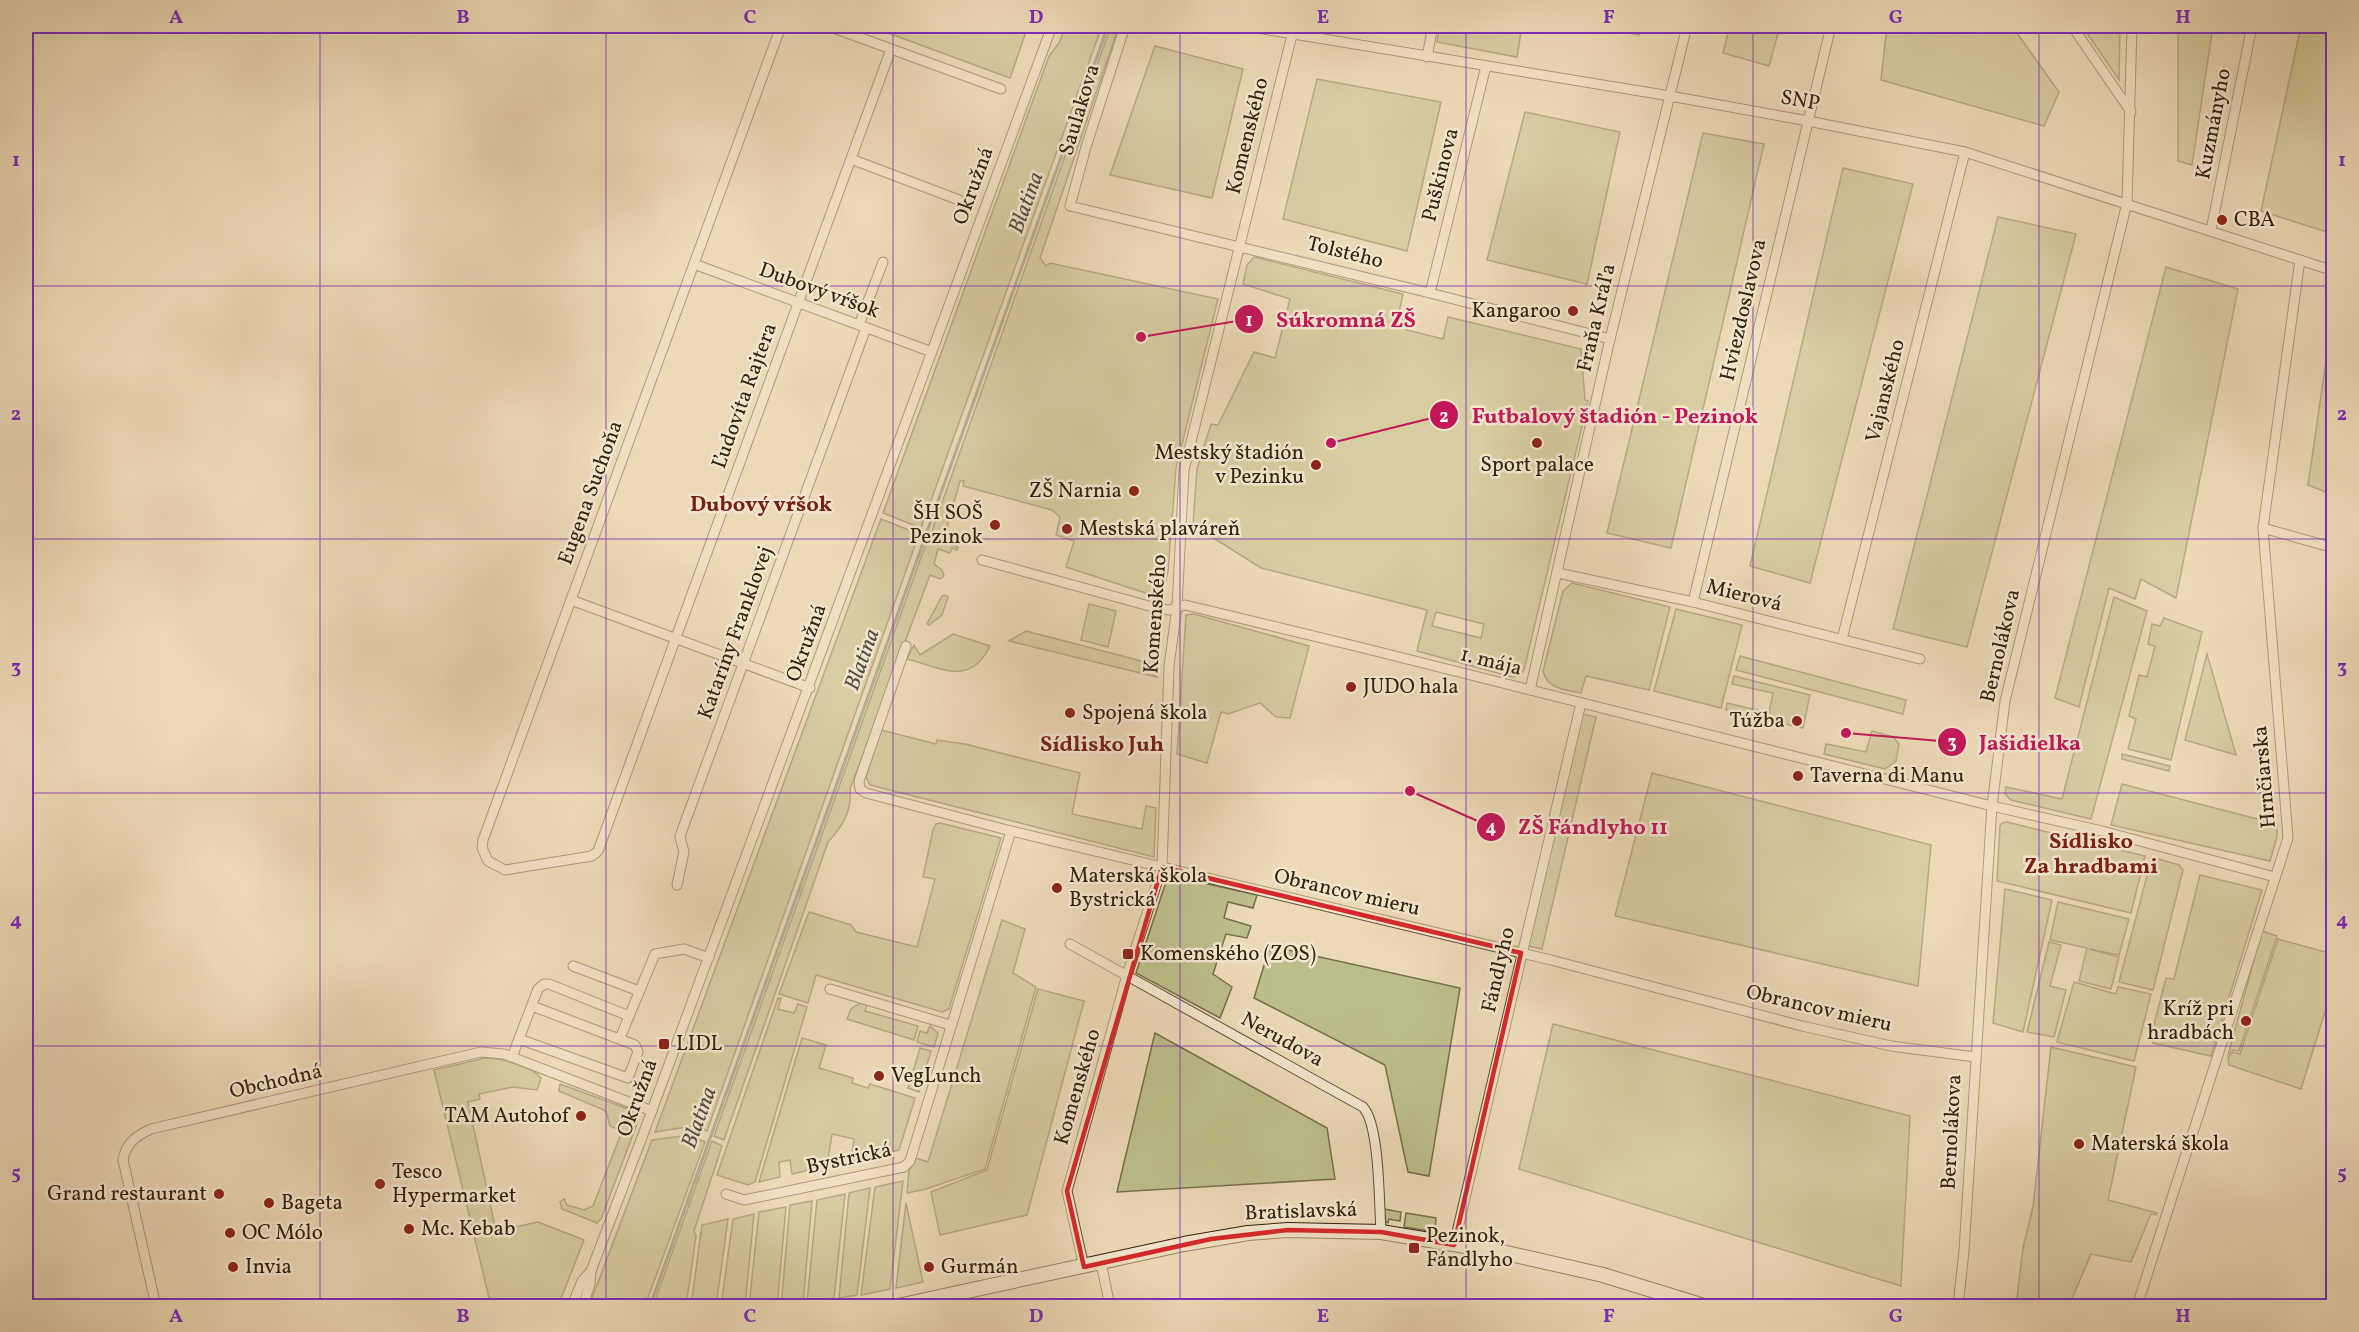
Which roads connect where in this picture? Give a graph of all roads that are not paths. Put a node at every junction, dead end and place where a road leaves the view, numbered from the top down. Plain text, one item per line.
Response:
1 (781, 26) edge
2 (828, 26) edge
3 (1052, 26) edge
4 (1125, 26) edge
5 (1245, 26) edge
6 (1433, 26) edge
7 (1687, 26) edge
8 (1831, 26) edge
9 (2072, 26) edge
10 (2132, 26) edge
11 (2252, 26) edge
12 (1292, 34) junction
13 (891, 49) junction
14 (1427, 57) junction
15 (1486, 66) junction
16 (1001, 89) dead end
17 (1670, 96) junction
18 (2131, 112) junction
19 (1808, 121) junction
20 (1965, 152) junction
21 (851, 159) junction
22 (960, 200) dead end
23 (2127, 203) junction
24 (1070, 206) joint
25 (2211, 230) junction
26 (1239, 246) junction
27 (2300, 260) junction
28 (883, 262) dead end
29 (694, 264) junction
30 (2334, 271) edge
31 (1430, 293) junction
32 (798, 303) junction
33 (863, 326) junction
34 (1610, 339) junction
35 (932, 352) junction
36 (2263, 528) junction
37 (2334, 548) edge
38 (982, 560) dead end
39 (1558, 573) junction
40 (571, 600) junction
41 (1693, 603) junction
42 (1177, 607) junction
43 (675, 638) junction
44 (1842, 639) junction
45 (906, 646) dead end
46 (1920, 659) dead end
47 (744, 664) junction
48 (810, 688) junction
49 (1530, 690) junction
50 (1581, 703) junction
51 (1992, 806) junction
52 (1011, 831) junction
53 (599, 847) joint
54 (1162, 867) junction
55 (2275, 877) junction
56 (677, 885) dead end
57 (1070, 944) dead end
58 (1521, 953) junction
59 (709, 958) junction
60 (573, 966) dead end
61 (1127, 975) junction
62 (830, 989) dead end
63 (639, 991) junction
64 (532, 1006) junction
65 (629, 1016) junction
66 (950, 1025) junction
67 (620, 1038) junction
68 (519, 1039) junction
69 (512, 1057) junction
70 (1975, 1057) junction
71 (602, 1069) junction
72 (594, 1089) junction
73 (652, 1111) junction
74 (726, 1194) dead end
75 (1381, 1232) junction
76 (1454, 1245) junction
77 (1101, 1263) junction
78 (1084, 1267) junction
79 (591, 1271) junction
80 (156, 1306) edge
81 (572, 1306) edge
82 (583, 1306) edge
83 (898, 1306) edge
84 (1110, 1306) edge
85 (1704, 1306) edge
86 (1958, 1306) edge
87 (2137, 1306) edge

1 - 29 street, Eugena Suchoňa
2 - 13 street
3 - 35 street, Okružná
4 - 24 street, Saulakova
5 - 12 street, SNP
6 - 14 street
7 - 17 street, Fraňa Kráľa
8 - 19 street, Hviezdoslavova
9 - 18 street
10 - 18 street, Bernolákova
11 - 25 street, Kuzmányho
12 - 14 street, SNP
12 - 26 street, Komenského
13 - 16 street
13 - 21 street, Ľudovíta Rajtera
14 - 15 street, SNP
15 - 17 street, SNP
15 - 31 street, Puškinova
17 - 19 street, SNP
17 - 34 street, Fraňa Kráľa
18 - 23 street, Bernolákova
19 - 20 street, SNP
19 - 41 street, Hviezdoslavova
20 - 23 street, SNP
20 - 44 street, Vajanského
21 - 22 street
21 - 32 street, Ľudovíta Rajtera
23 - 25 street, SNP
23 - 51 street, Bernolákova
24 - 26 street, Tolstého
25 - 27 street, SNP
26 - 31 street, Tolstého
26 - 42 street, Komenského
27 - 30 street, SNP
27 - 36 street, Hrnčiarska
28 - 33 street, Kataríny Franklovej
29 - 32 street, Dubový vŕšok
29 - 40 street, Eugena Suchoňa
31 - 34 street, Tolstého
32 - 33 street, Dubový vŕšok
32 - 43 street, Ľudovíta Rajtera
33 - 35 street, Dubový vŕšok
33 - 47 street, Kataríny Franklovej
34 - 39 street, Fraňa Kráľa
35 - 48 street, Okružná
36 - 37 street
36 - 55 street, Hrnčiarska
38 - 42 street, 1. mája
39 - 41 street, Mierová
39 - 49 street, Fraňa Kráľa
40 - 43 street
40 - 53 street, Eugena Suchoňa
41 - 44 street, Mierová
42 - 49 street, 1. mája
42 - 54 street, Komenského
43 - 47 street
43 - 53 street, Ľudovíta Rajtera
44 - 46 street, Mierová
45 - 52 street, Obrancov mieru
47 - 48 street
47 - 56 street, Kataríny Franklovej
48 - 59 street, Okružná
49 - 50 street, 1. mája
50 - 51 street, 1. mája
50 - 58 street, Fándlyho
51 - 55 street, 1. mája
51 - 70 street, Bernolákova
52 - 54 street, Obrancov mieru
52 - 66 street, Bystrická
54 - 58 street, Obrancov mieru
54 - 61 street, Komenského
55 - 87 street, Hrnčiarska
57 - 61 street, Nerudova
58 - 70 street, Obrancov mieru
58 - 76 street, Fándlyho
59 - 63 street
59 - 73 street, Okružná
60 - 63 street
61 - 75 street, Nerudova
61 - 78 street, Komenského
62 - 66 street
63 - 65 street
64 - 65 street
64 - 67 street
64 - 68 street
65 - 67 street
66 - 74 street, Bystrická
67 - 71 street
68 - 69 street
68 - 71 street
69 - 72 street, Obchodná
69 - 80 street, Obchodná
70 - 86 street, Bernolákova
71 - 72 street
72 - 73 street, Obchodná
73 - 79 street, Okružná
75 - 76 main road, Bratislavská
75 - 77 main road, Bratislavská
76 - 85 main road, Bratislavská
77 - 78 main road, Bratislavská
77 - 84 street
78 - 83 main road, Bratislavská
79 - 81 street, Okružná
79 - 82 street, Okružná

